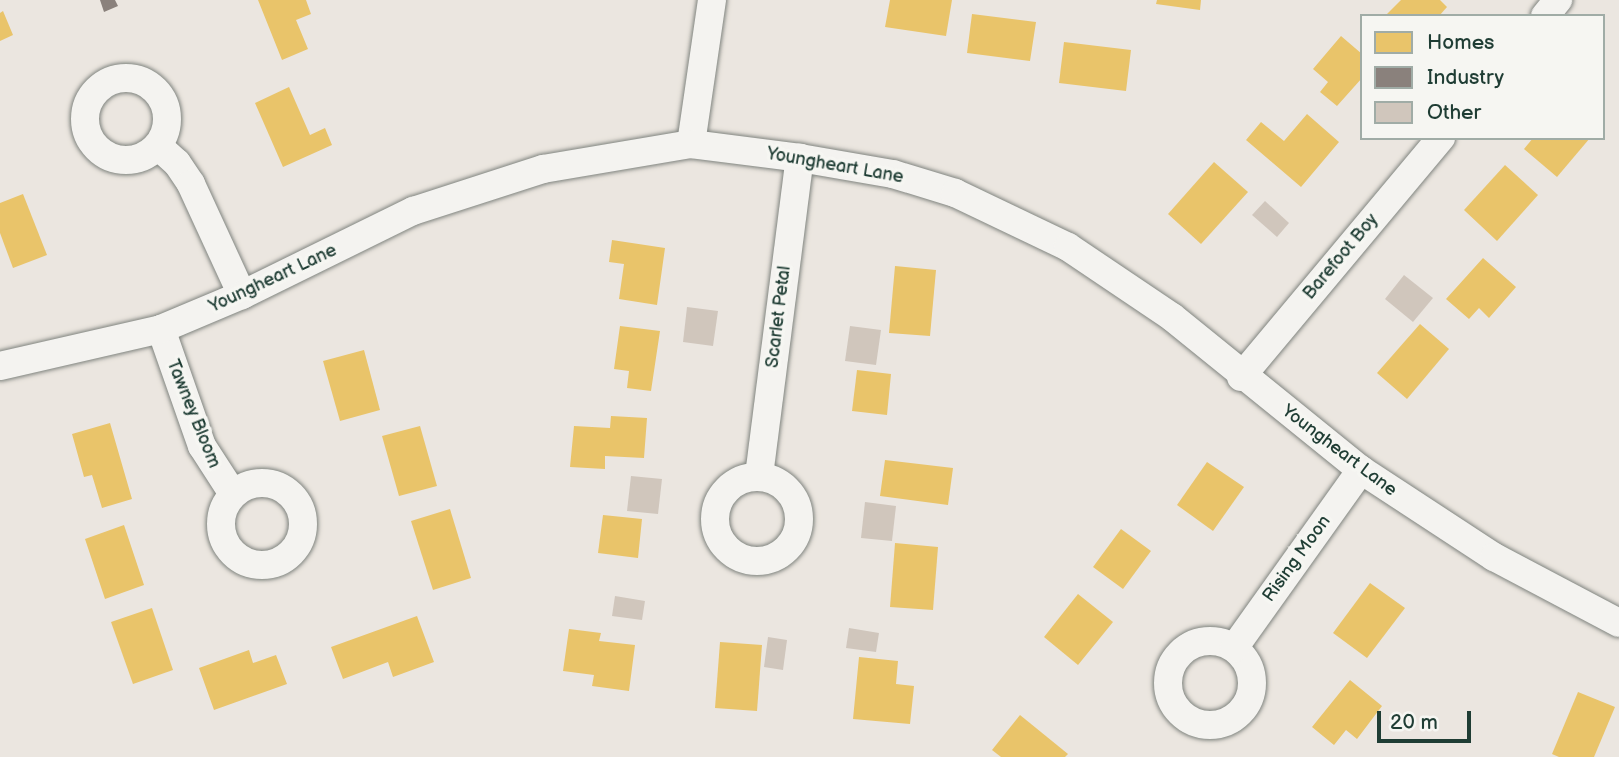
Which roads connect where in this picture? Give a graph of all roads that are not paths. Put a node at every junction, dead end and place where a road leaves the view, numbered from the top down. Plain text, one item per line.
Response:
1 (712, 0) edge
2 (1558, 0) edge
3 (1547, 14) edge
4 (1439, 140) edge
5 (691, 144) junction
6 (158, 146) dead end
7 (800, 158) junction
8 (242, 295) junction
9 (161, 329) junction
10 (0, 366) edge
11 (1241, 376) junction
12 (1361, 470) junction
13 (759, 476) dead end
14 (233, 494) dead end
15 (1619, 623) edge
16 (1234, 648) dead end

1 - 5 street
2 - 3 street
4 - 11 street, Barefoot Boy
5 - 7 street, Youngheart Lane
5 - 8 street, Youngheart Lane
6 - 8 street
7 - 11 street, Youngheart Lane
7 - 13 street, Scarlet Petal
8 - 9 street, Youngheart Lane
9 - 10 street, Youngheart Lane
9 - 14 street, Tawney Bloom
11 - 12 street, Youngheart Lane
12 - 15 street, Youngheart Lane
12 - 16 street, Rising Moon

